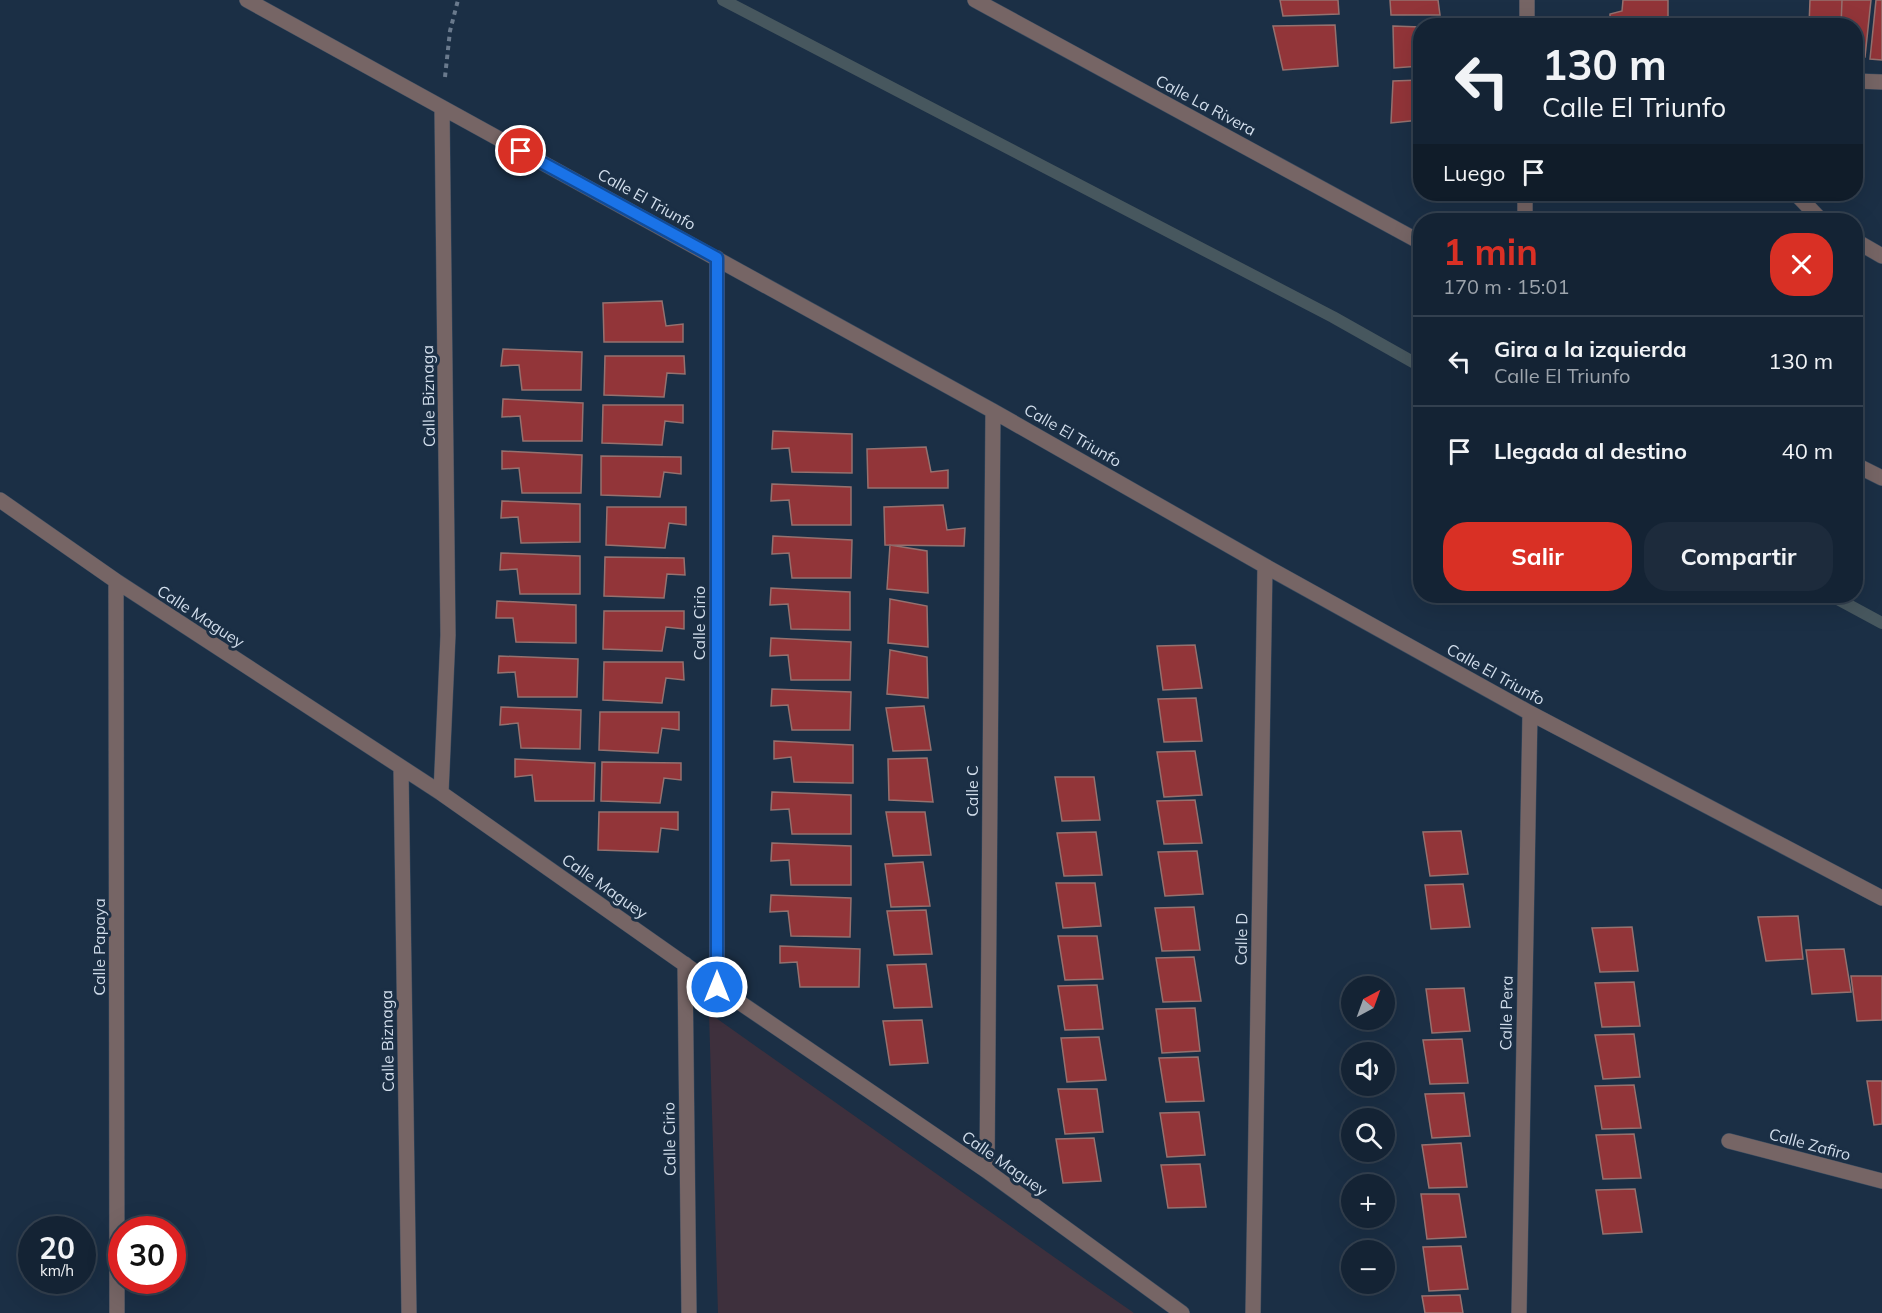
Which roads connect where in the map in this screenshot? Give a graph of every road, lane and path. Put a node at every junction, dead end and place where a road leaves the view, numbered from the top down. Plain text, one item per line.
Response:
1 (247, 0) edge
2 (458, 0) edge
3 (975, 0) edge
4 (1527, 0) edge
5 (1527, 18) edge
6 (1863, 81) edge
7 (1882, 82) edge
8 (442, 108) junction
9 (1803, 201) edge
10 (1814, 213) edge
11 (1413, 238) edge
12 (1863, 245) edge
13 (1882, 256) edge
14 (717, 258) junction
15 (993, 411) junction
16 (1863, 468) edge
17 (1882, 478) edge
18 (0, 500) edge
19 (1265, 566) junction
20 (116, 582) junction
21 (1530, 713) junction
22 (401, 768) junction
23 (441, 793) junction
24 (1882, 898) edge
25 (685, 964) junction
26 (717, 987) junction
27 (1729, 1141) dead end
28 (987, 1172) junction
29 (1882, 1181) edge
30 (117, 1313) edge
31 (409, 1313) edge
32 (689, 1313) edge
33 (1182, 1313) edge
34 (1253, 1313) edge
35 (1519, 1313) edge

1 - 8 street, Calle El Triunfo
2 - 8 path
3 - 11 street, Calle La Rivera
4 - 5 street
6 - 7 street
8 - 14 street, Calle El Triunfo
8 - 23 street, Calle Biznaga
9 - 10 street
12 - 13 street
14 - 15 street, Calle El Triunfo
14 - 26 street, Calle Cirio
15 - 19 street, Calle El Triunfo
15 - 28 street, Calle C
16 - 17 street
18 - 20 street, Calle Maguey
19 - 21 street, Calle El Triunfo
19 - 34 street, Calle D
20 - 22 street, Calle Maguey
20 - 30 street, Calle Papaya
21 - 24 street, Calle El Triunfo
21 - 35 street, Calle Pera
22 - 23 street, Calle Maguey
22 - 31 street, Calle Biznaga
23 - 25 street, Calle Maguey
25 - 26 street, Calle Maguey
25 - 32 street, Calle Cirio
26 - 28 street, Calle Maguey
27 - 29 street, Calle Zafiro
28 - 33 street, Calle Maguey

